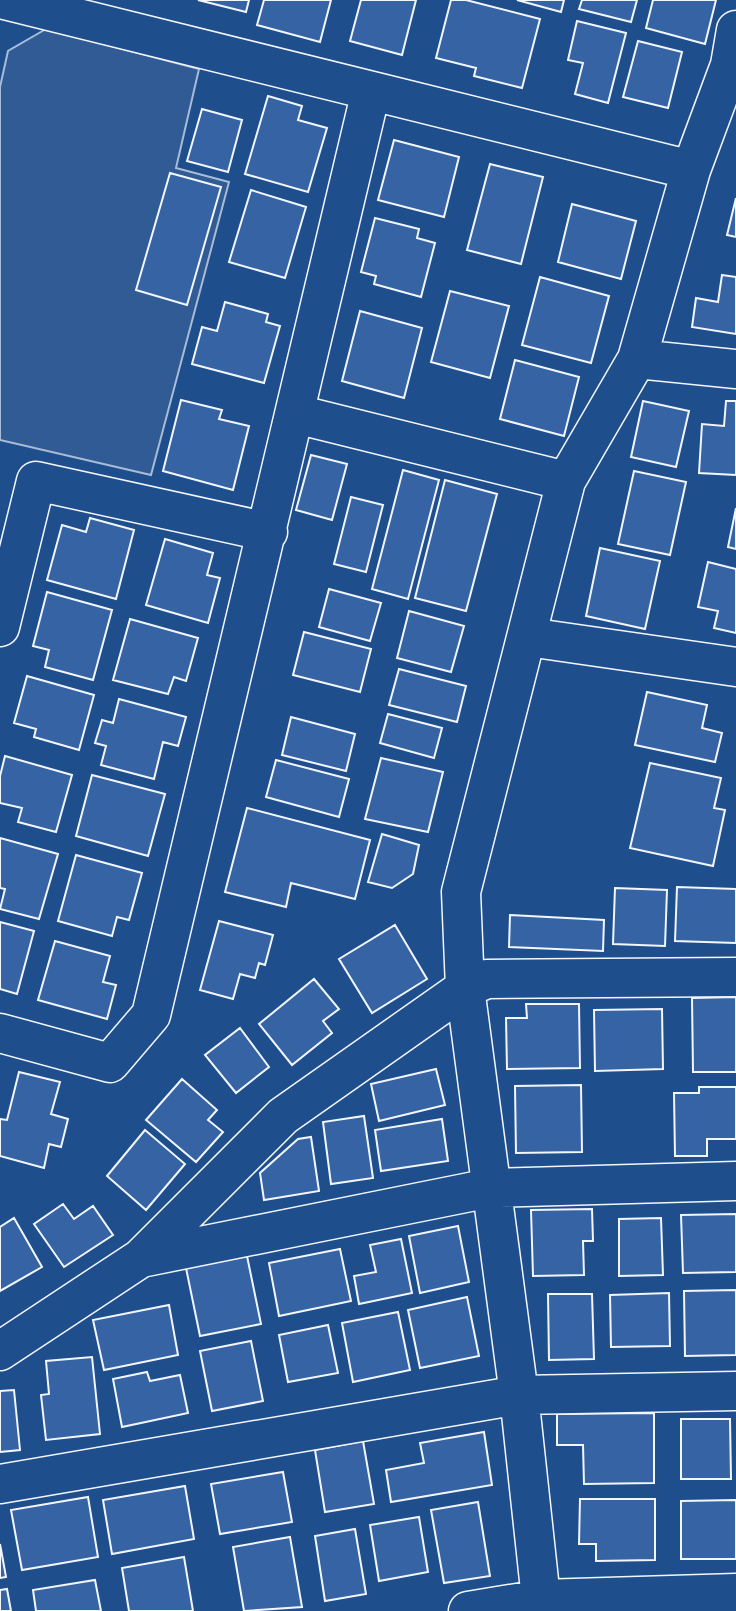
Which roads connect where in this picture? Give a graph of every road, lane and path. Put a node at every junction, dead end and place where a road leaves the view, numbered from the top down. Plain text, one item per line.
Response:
1 (5, 0) edge
2 (734, 54) edge
3 (371, 91) junction
4 (691, 170) junction
5 (638, 359) junction
6 (736, 369) edge
7 (296, 414) junction
8 (566, 481) junction
9 (268, 532) junction
10 (0, 627) edge
11 (528, 637) junction
12 (736, 667) edge
13 (736, 977) edge
14 (465, 988) junction
15 (0, 1033) edge
16 (736, 1181) edge
17 (489, 1188) junction
18 (141, 1258) junction
19 (0, 1351) edge
20 (736, 1391) edge
21 (519, 1395) junction
22 (0, 1484) edge
23 (736, 1593) edge
24 (544, 1605) edge
25 (468, 1611) edge

1 - 3 street
2 - 4 street
3 - 4 street
3 - 7 street
4 - 5 street
5 - 6 street
5 - 8 street
7 - 8 street
7 - 9 street
8 - 11 street
9 - 10 street
9 - 15 street
11 - 12 street
11 - 14 street
13 - 14 street
14 - 17 street
14 - 18 street
16 - 17 street
17 - 18 street
17 - 21 street
18 - 19 street
20 - 21 street
21 - 22 street
21 - 24 street
23 - 24 street
24 - 25 street

